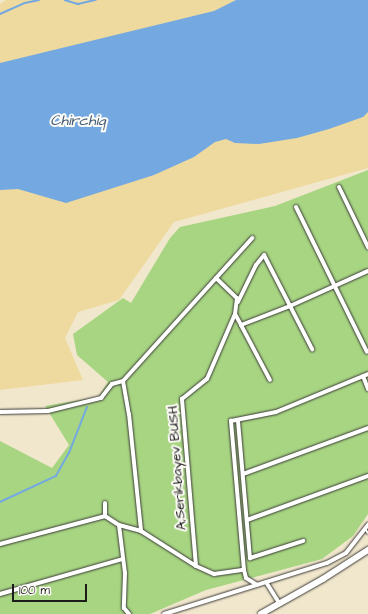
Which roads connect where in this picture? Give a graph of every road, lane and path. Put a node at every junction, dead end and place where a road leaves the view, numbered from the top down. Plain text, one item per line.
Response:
1 (339, 187) dead end
2 (296, 207) dead end
3 (252, 238) dead end
4 (368, 247) edge
5 (368, 271) edge
6 (216, 278) junction
7 (334, 286) junction
8 (238, 302) junction
9 (290, 306) junction
10 (234, 314) junction
11 (242, 325) junction
12 (312, 349) dead end
13 (367, 352) dead end
14 (368, 374) edge
15 (363, 376) junction
16 (270, 380) dead end
17 (123, 381) junction
18 (368, 389) edge
19 (0, 412) edge
20 (238, 421) junction
21 (368, 428) edge
22 (243, 474) junction
23 (368, 476) edge
24 (105, 503) dead end
25 (106, 516) junction
26 (247, 520) junction
27 (119, 525) junction
28 (367, 529) edge
29 (141, 531) junction
30 (303, 541) dead end
31 (0, 544) edge
32 (368, 550) edge
33 (123, 558) junction
34 (196, 566) junction
35 (244, 570) junction
36 (266, 582) junction
37 (257, 585) junction
38 (0, 594) edge
39 (280, 604) junction
40 (128, 614) edge
41 (164, 614) edge
42 (261, 614) edge

1 - 4 street
2 - 7 street
3 - 6 street
5 - 7 street
6 - 8 street
6 - 17 street
7 - 9 street
7 - 13 street
8 - 9 street
8 - 10 street
9 - 11 street
9 - 12 street
10 - 11 street
10 - 34 street, A,Serikbayev BUSH
11 - 16 street
14 - 15 street
15 - 18 street
15 - 20 street
17 - 19 street
17 - 29 street
20 - 22 street
20 - 35 street
21 - 22 street
22 - 26 street
23 - 26 street
24 - 25 street
25 - 27 street
25 - 31 street
26 - 30 street
27 - 29 street
27 - 33 street
28 - 36 street
29 - 34 street
32 - 39 main road
33 - 38 street
33 - 40 street
34 - 35 street
35 - 37 street
36 - 37 street
36 - 39 street
37 - 41 street
39 - 42 main road

